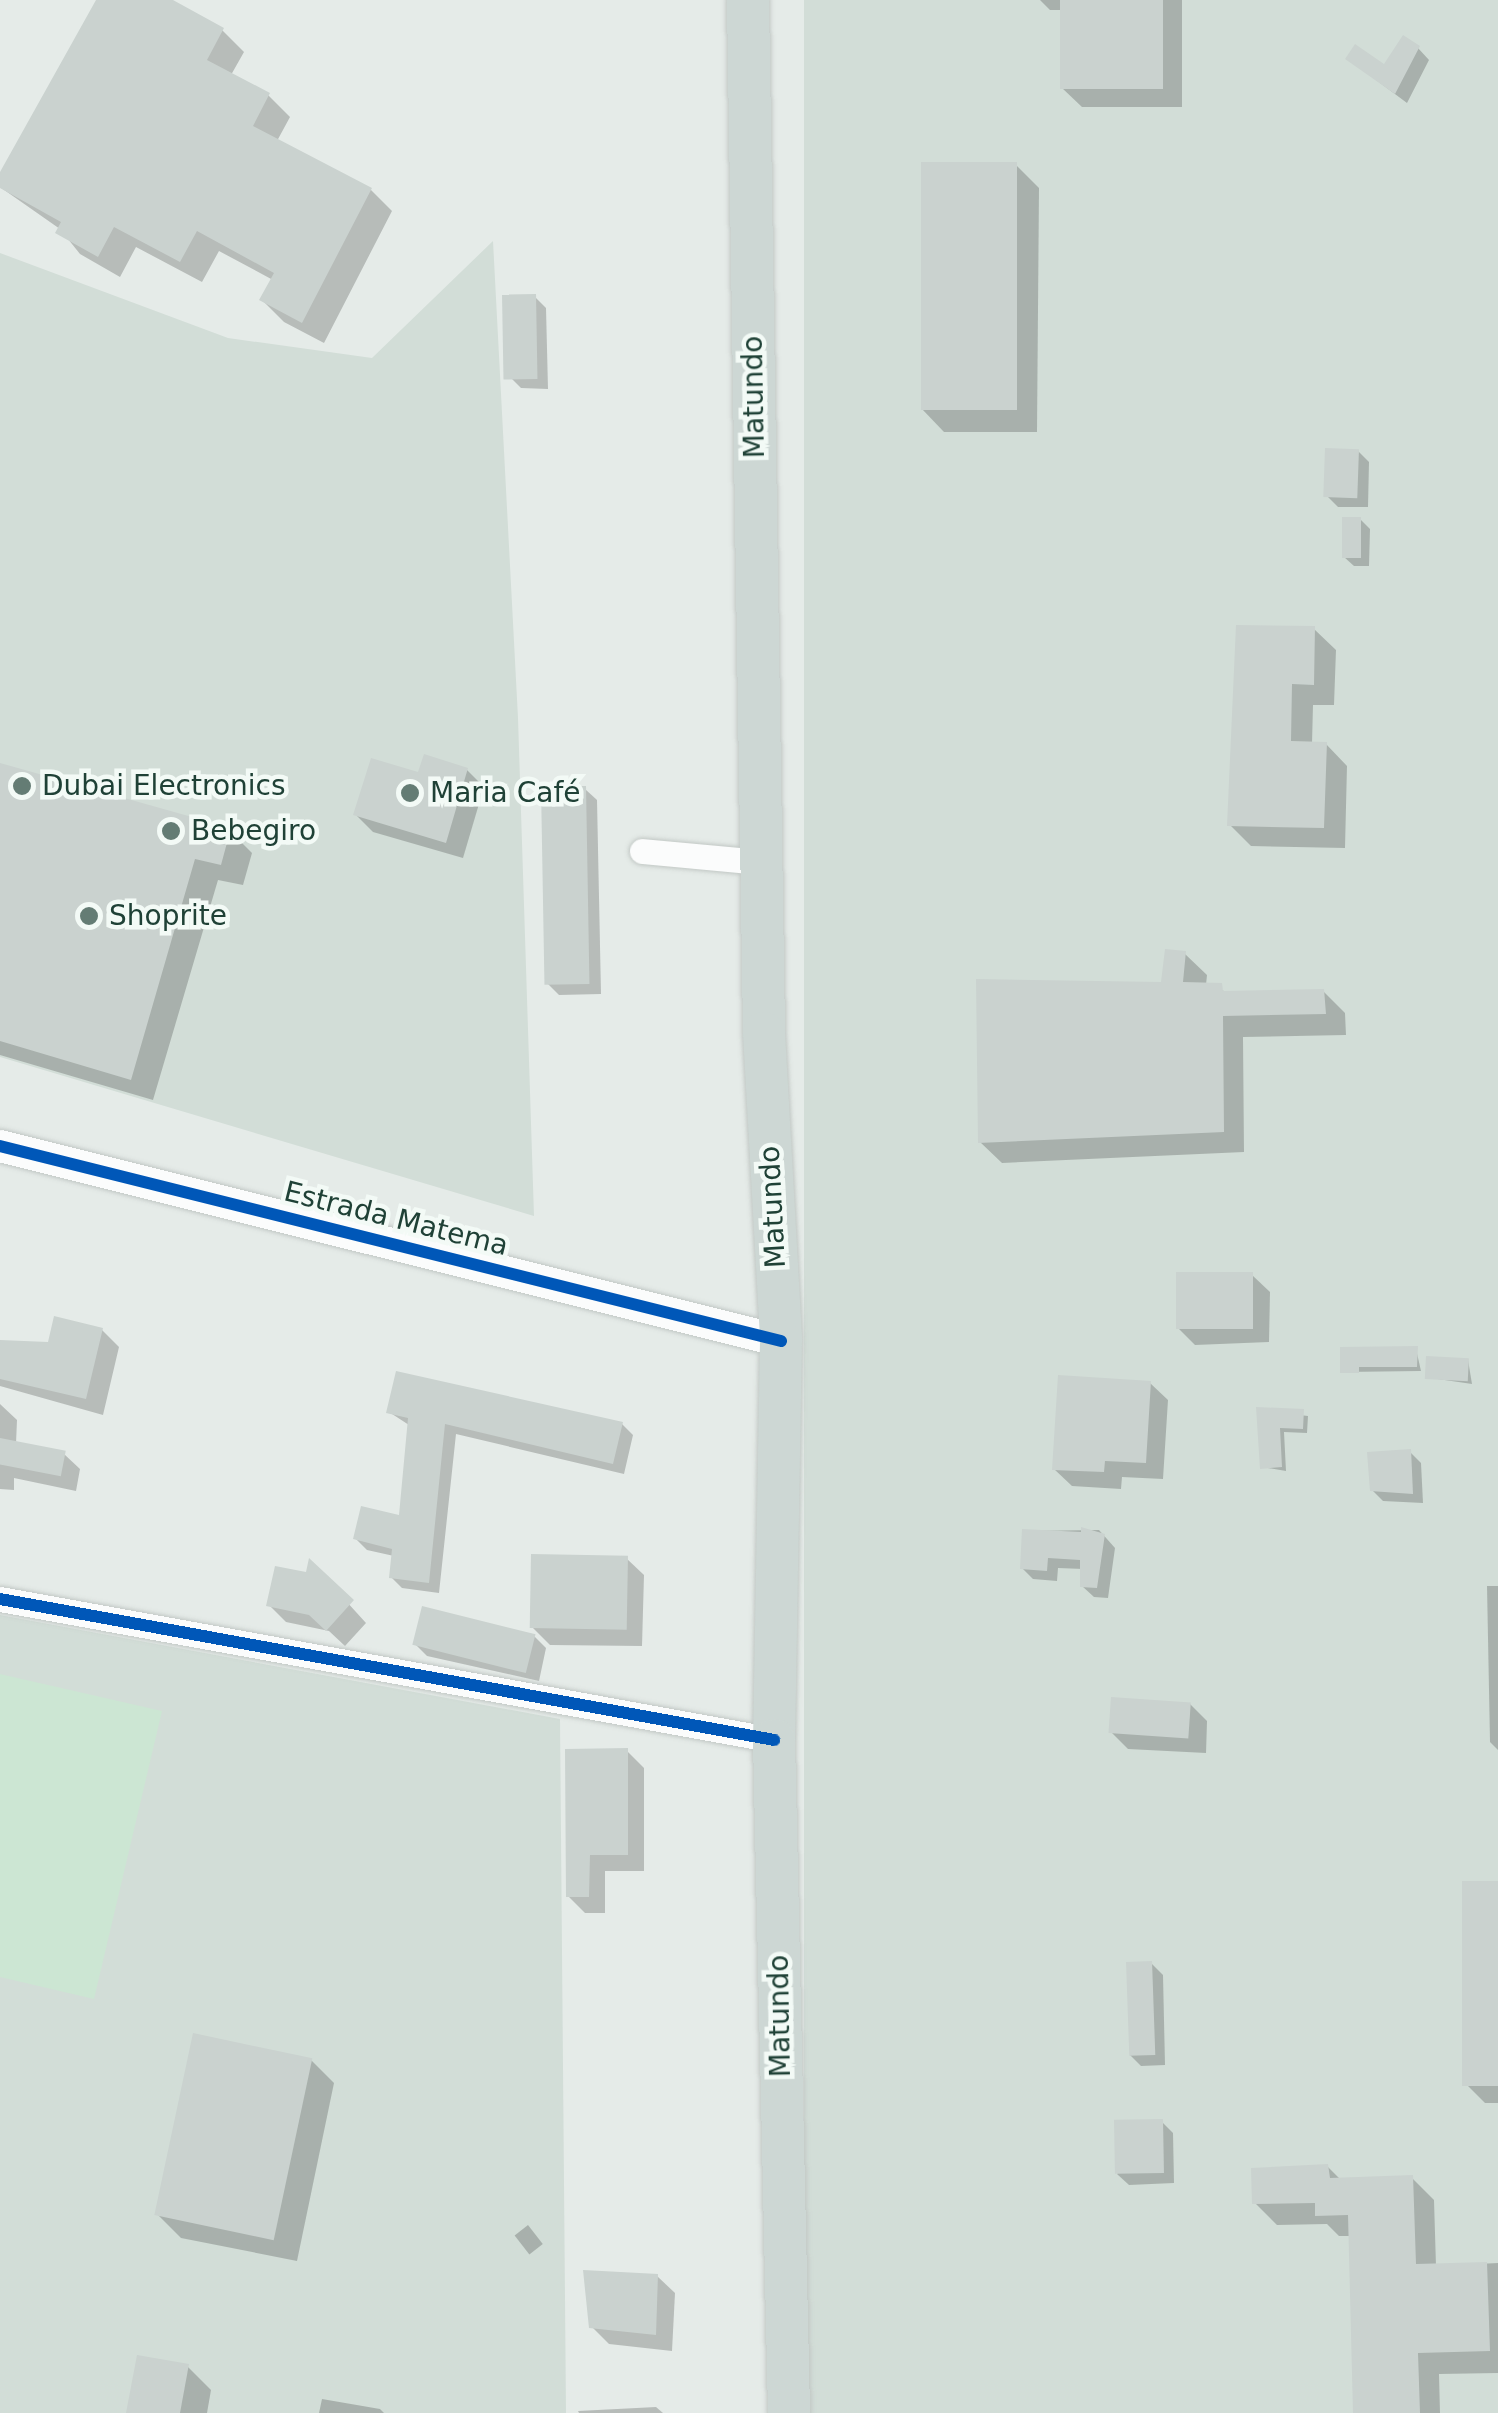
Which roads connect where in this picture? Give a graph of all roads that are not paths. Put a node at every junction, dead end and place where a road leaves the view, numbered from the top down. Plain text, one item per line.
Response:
1 (748, 0) edge
2 (642, 851) dead end
3 (761, 862) junction
4 (0, 1146) edge
5 (781, 1341) junction
6 (0, 1599) edge
7 (774, 1740) junction
8 (789, 2413) edge

1 - 3 main road, Matundo
2 - 3 street
3 - 5 main road, Matundo
4 - 5 street, Estrada Matema
5 - 7 main road, Matundo
6 - 7 street
7 - 8 main road, Matundo

